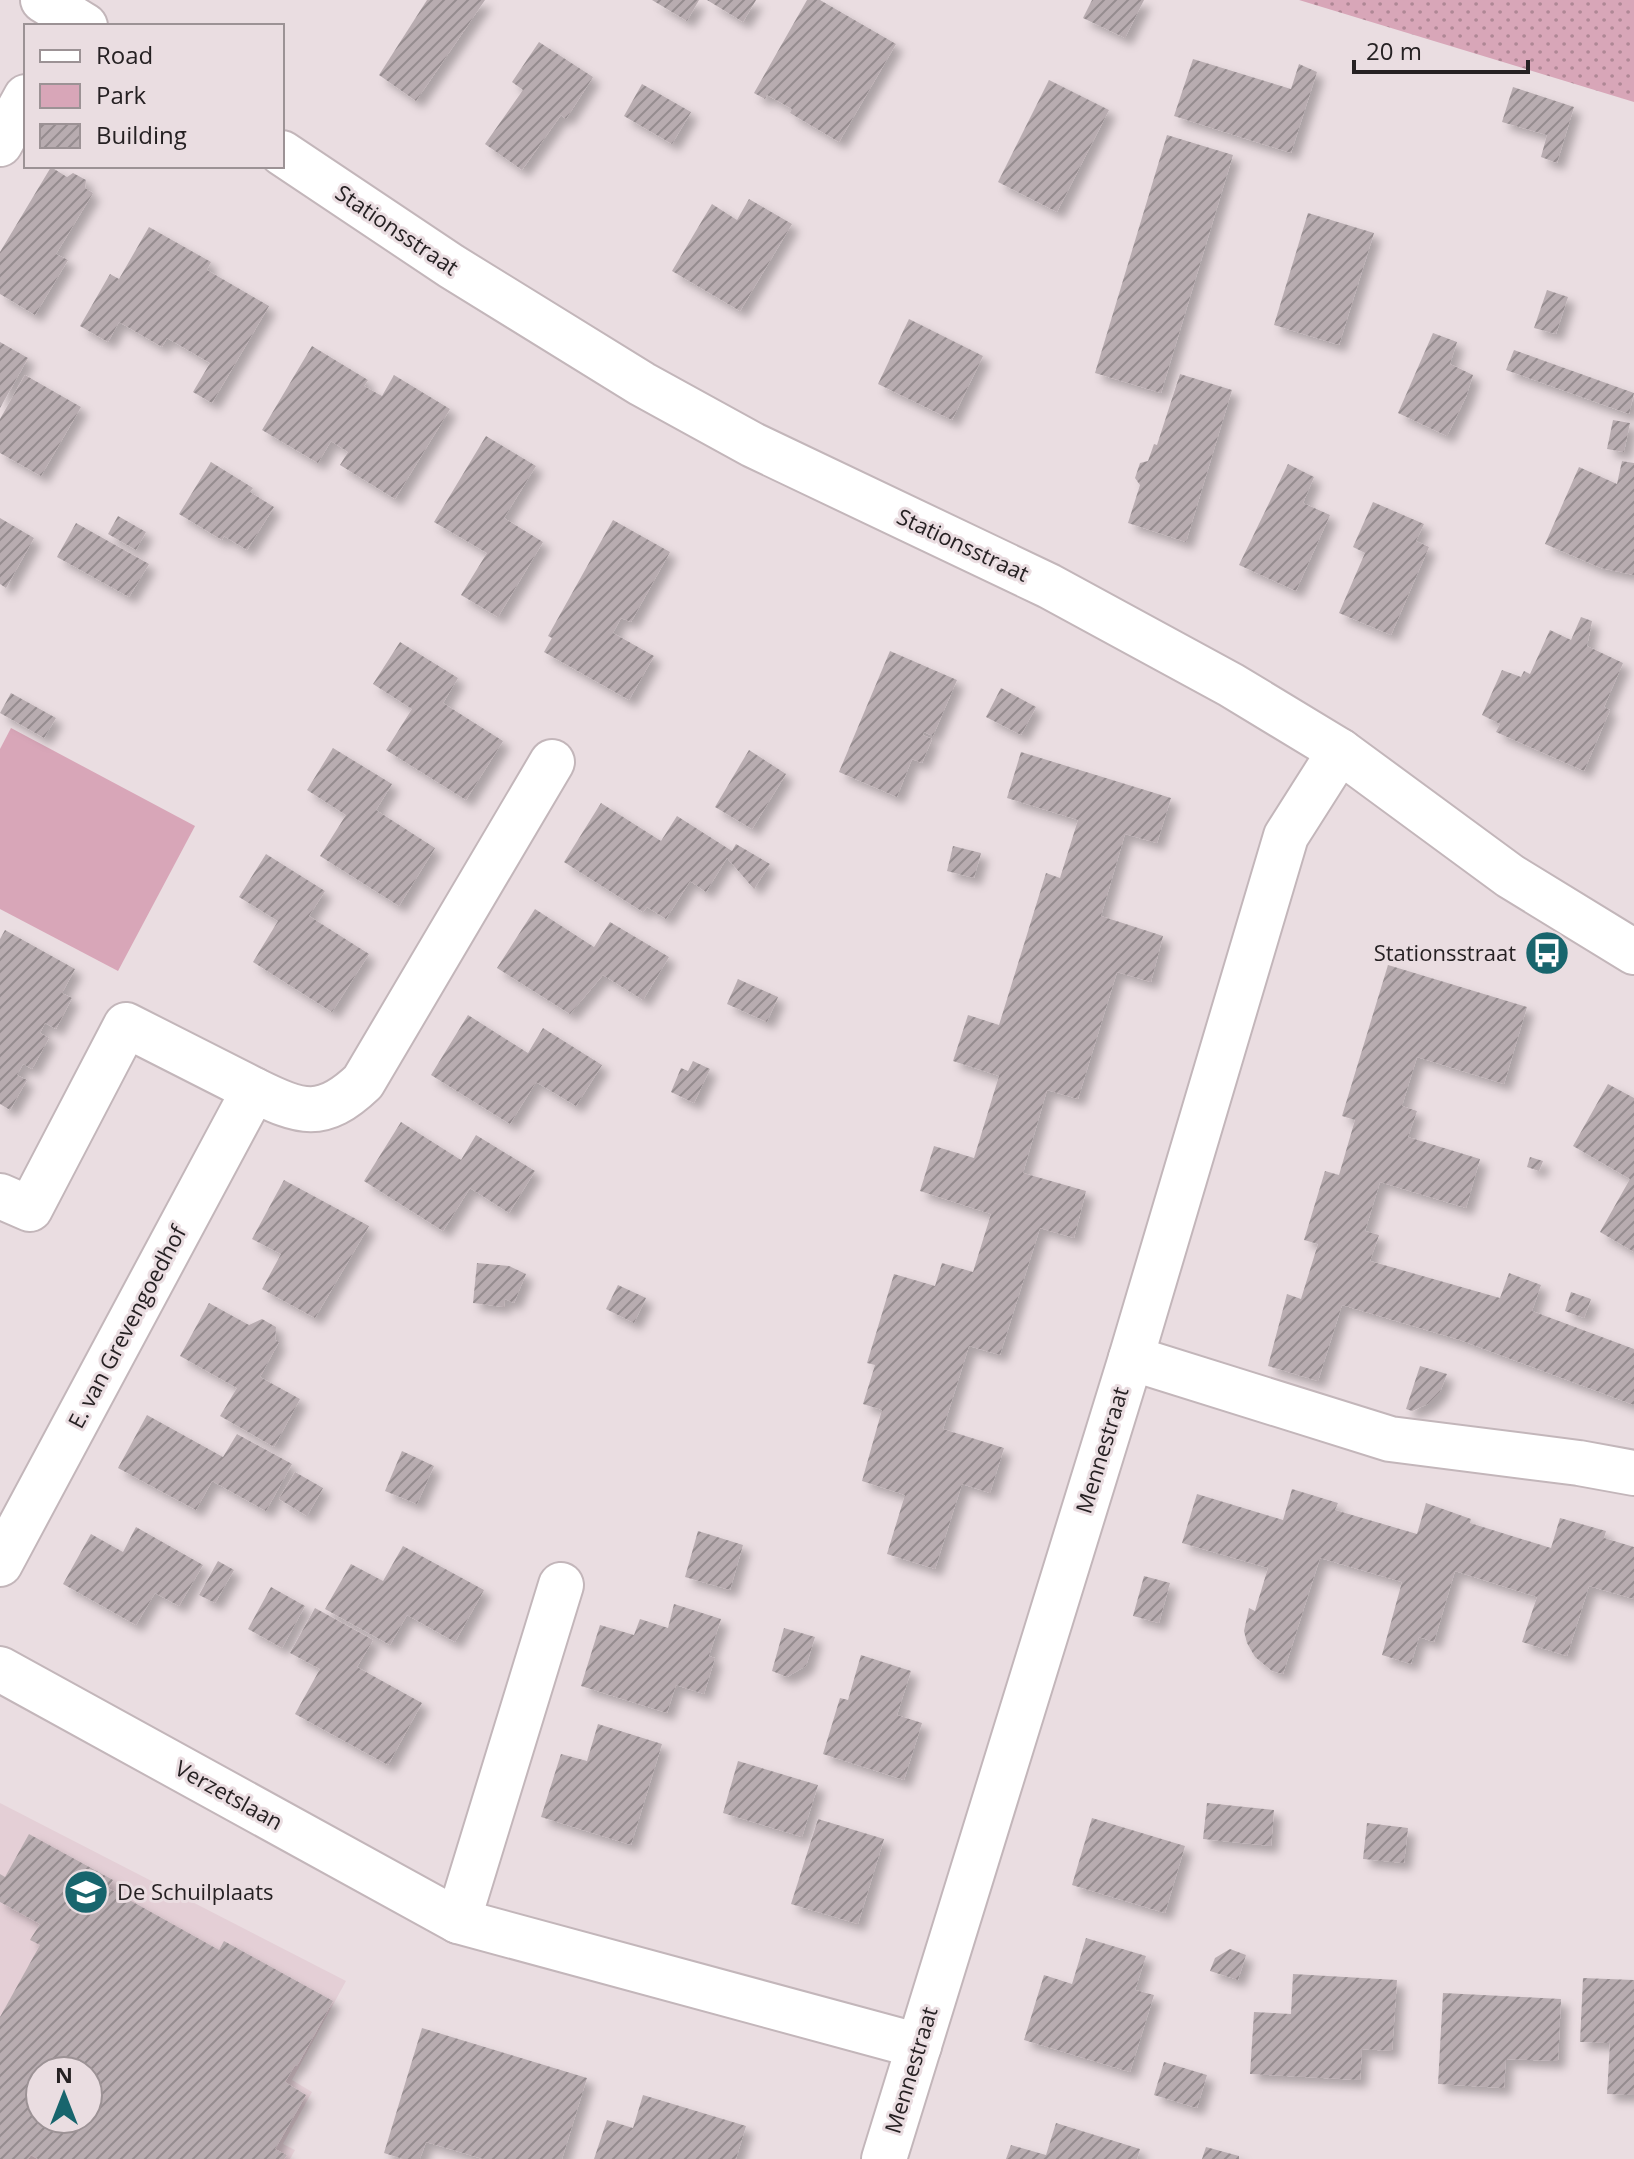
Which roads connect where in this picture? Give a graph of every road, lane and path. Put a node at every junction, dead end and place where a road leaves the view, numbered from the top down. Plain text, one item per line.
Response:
1 (24, 101) edge
2 (0, 144) edge
3 (284, 154) edge
4 (1340, 751) junction
5 (552, 762) dead end
6 (1634, 952) edge
7 (254, 1090) junction
8 (0, 1196) edge
9 (1131, 1358) junction
10 (1634, 1473) edge
11 (0, 1564) edge
12 (561, 1585) dead end
13 (0, 1669) edge
14 (458, 1921) junction
15 (919, 2046) junction
16 (884, 2159) edge

1 - 2 street
3 - 4 street, Stationsstraat
4 - 6 street, Stationsstraat
4 - 9 street, Mennestraat
5 - 7 street
7 - 8 street
7 - 11 street, E. van Grevengoedhof
9 - 10 street
9 - 15 street, Mennestraat
12 - 14 street
13 - 14 street, Verzetslaan
14 - 15 street, Verzetslaan
15 - 16 street, Mennestraat

